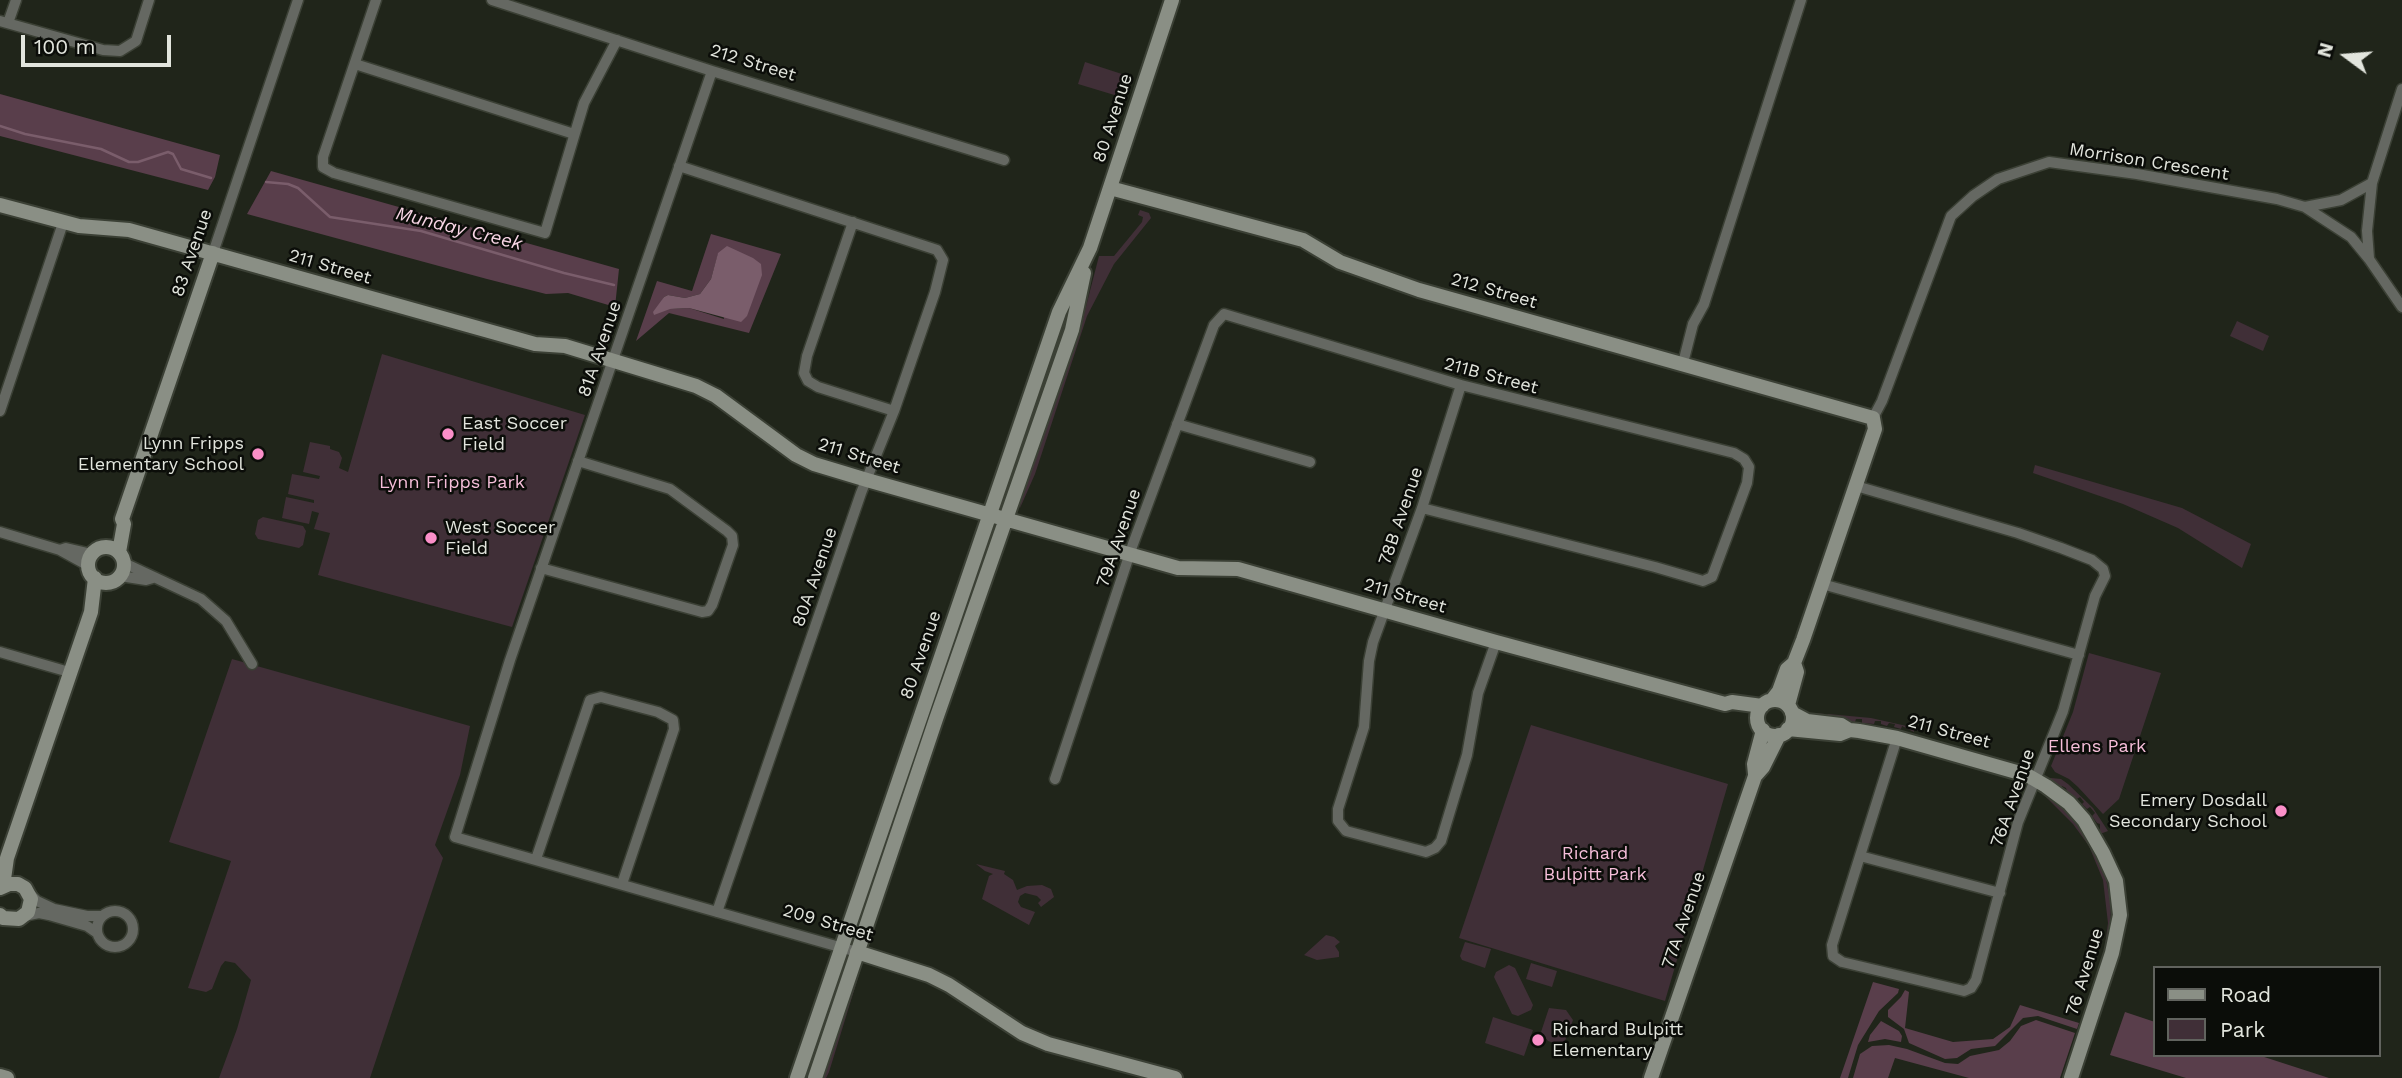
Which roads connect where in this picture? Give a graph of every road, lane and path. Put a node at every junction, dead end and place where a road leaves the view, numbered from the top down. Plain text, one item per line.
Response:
1 (16, 0) edge
2 (149, 0) edge
3 (298, 0) edge
4 (376, 0) edge
5 (492, 0) edge
6 (1172, 0) edge
7 (1801, 0) edge
8 (524, 5) edge
9 (4, 22) edge
10 (617, 40) junction
11 (355, 64) junction
12 (712, 71) junction
13 (2402, 89) edge
14 (575, 134) junction
15 (1004, 160) dead end
16 (679, 166) junction
17 (2372, 183) junction
18 (1110, 188) junction
19 (0, 205) edge
20 (2305, 207) junction
21 (853, 222) junction
22 (63, 223) junction
23 (1090, 248) junction
24 (213, 253) junction
25 (2369, 259) junction
26 (2402, 307) edge
27 (1224, 314) joint
28 (614, 361) junction
29 (1683, 363) junction
30 (1461, 385) junction
31 (0, 411) edge
32 (894, 411) junction
33 (1873, 418) junction
34 (1177, 424) junction
35 (578, 461) junction
36 (1310, 462) dead end
37 (867, 480) junction
38 (1856, 486) junction
39 (1422, 508) junction
40 (989, 514) junction
41 (1006, 519) junction
42 (0, 532) edge
43 (1129, 554) junction
44 (107, 565) junction
45 (541, 568) junction
46 (1822, 584) junction
47 (1384, 610) junction
48 (1496, 642) junction
49 (0, 652) edge
50 (2079, 656) junction
51 (252, 663) dead end
52 (1794, 663) junction
53 (69, 672) junction
54 (1767, 703) junction
55 (1724, 704) junction
56 (1790, 709) junction
57 (1760, 726) junction
58 (1850, 730) junction
59 (1784, 732) junction
60 (1897, 738) junction
61 (1755, 776) junction
62 (1055, 779) dead end
63 (2035, 779) junction
64 (455, 837) joint
65 (1860, 856) junction
66 (536, 859) junction
67 (622, 884) junction
68 (13, 888) edge
69 (2000, 893) junction
70 (717, 912) junction
71 (24, 916) junction
72 (102, 916) junction
73 (1, 918) edge
74 (97, 933) junction
75 (841, 947) junction
76 (857, 952) junction
77 (0, 1076) edge
78 (7, 1078) edge
79 (797, 1078) edge
80 (815, 1078) edge
81 (1175, 1078) edge
82 (1651, 1078) edge
83 (2071, 1078) edge

1 - 9 street
2 - 9 street
3 - 24 street, 83 Avenue
4 - 11 street
5 - 8 street, 212 Street
6 - 18 street, 80 Avenue
7 - 29 street
8 - 10 street, 212 Street
10 - 12 street, 212 Street
10 - 14 street
11 - 14 street
11 - 14 street
12 - 15 street, 212 Street
12 - 16 street, 81A Avenue
13 - 17 street
16 - 21 street
16 - 28 street, 81A Avenue
17 - 20 street
17 - 25 street
18 - 23 street, 80 Avenue
18 - 29 street, 212 Street
19 - 22 street, 211 Street
20 - 25 street, Morrison Crescent
20 - 33 street, Morrison Crescent
21 - 32 street, 80A Avenue
21 - 32 street
22 - 24 street, 211 Street
22 - 31 street
23 - 40 street, 80 Avenue
23 - 41 street, 80 Avenue
24 - 28 street, 211 Street
24 - 44 street, 83 Avenue
25 - 26 street, Morrison Crescent
27 - 30 street, 211B Street
27 - 34 street, 79A Avenue
28 - 35 street, 81A Avenue
28 - 37 street, 211 Street
29 - 33 street, 212 Street
30 - 39 street, 78B Avenue
30 - 39 street, 211B Street
32 - 37 street, 80A Avenue
33 - 38 street
34 - 36 street
34 - 43 street, 79A Avenue
35 - 45 street, 81A Avenue
35 - 45 street
37 - 40 street, 211 Street
37 - 70 street, 80A Avenue
38 - 46 street
38 - 50 street, 76A Avenue
39 - 47 street, 78B Avenue
40 - 41 street, 211 Street
40 - 75 street, 80 Avenue
41 - 43 street, 211 Street
41 - 76 street, 80 Avenue
42 - 44 street
43 - 47 street, 211 Street
43 - 62 street, 79A Avenue
44 - 51 street
44 - 53 street, 83 Avenue
45 - 64 street, 81A Avenue
46 - 50 street
46 - 52 street
47 - 48 street, 211 Street
47 - 48 street, 78B Avenue
48 - 55 street, 211 Street
49 - 53 street
50 - 63 street, 76A Avenue
52 - 54 street
52 - 56 street
53 - 68 street, 83 Avenue
54 - 55 street, 211 Street
54 - 56 street
54 - 57 street
55 - 57 street, 211 Street
56 - 58 street, 211 Street
56 - 59 street
57 - 59 street
57 - 61 street, 77A Avenue
58 - 59 street, 211 Street
58 - 60 street, 211 Street
59 - 61 street, 77A Avenue
60 - 63 street, 211 Street
60 - 65 street
61 - 82 street, 77A Avenue
63 - 69 street, 76A Avenue
63 - 83 street, 76 Avenue
64 - 66 street, 209 Street
65 - 69 street
65 - 69 street, 76A Avenue
66 - 67 street, 209 Street
66 - 67 street
67 - 70 street, 209 Street
68 - 71 street, 83 Avenue
68 - 72 street
70 - 75 street, 209 Street
71 - 73 street
71 - 74 street
72 - 74 street
72 - 74 street
75 - 76 street, 209 Street
75 - 79 street, 80 Avenue
76 - 80 street, 80 Avenue
76 - 81 street, 209 Street
77 - 78 street

